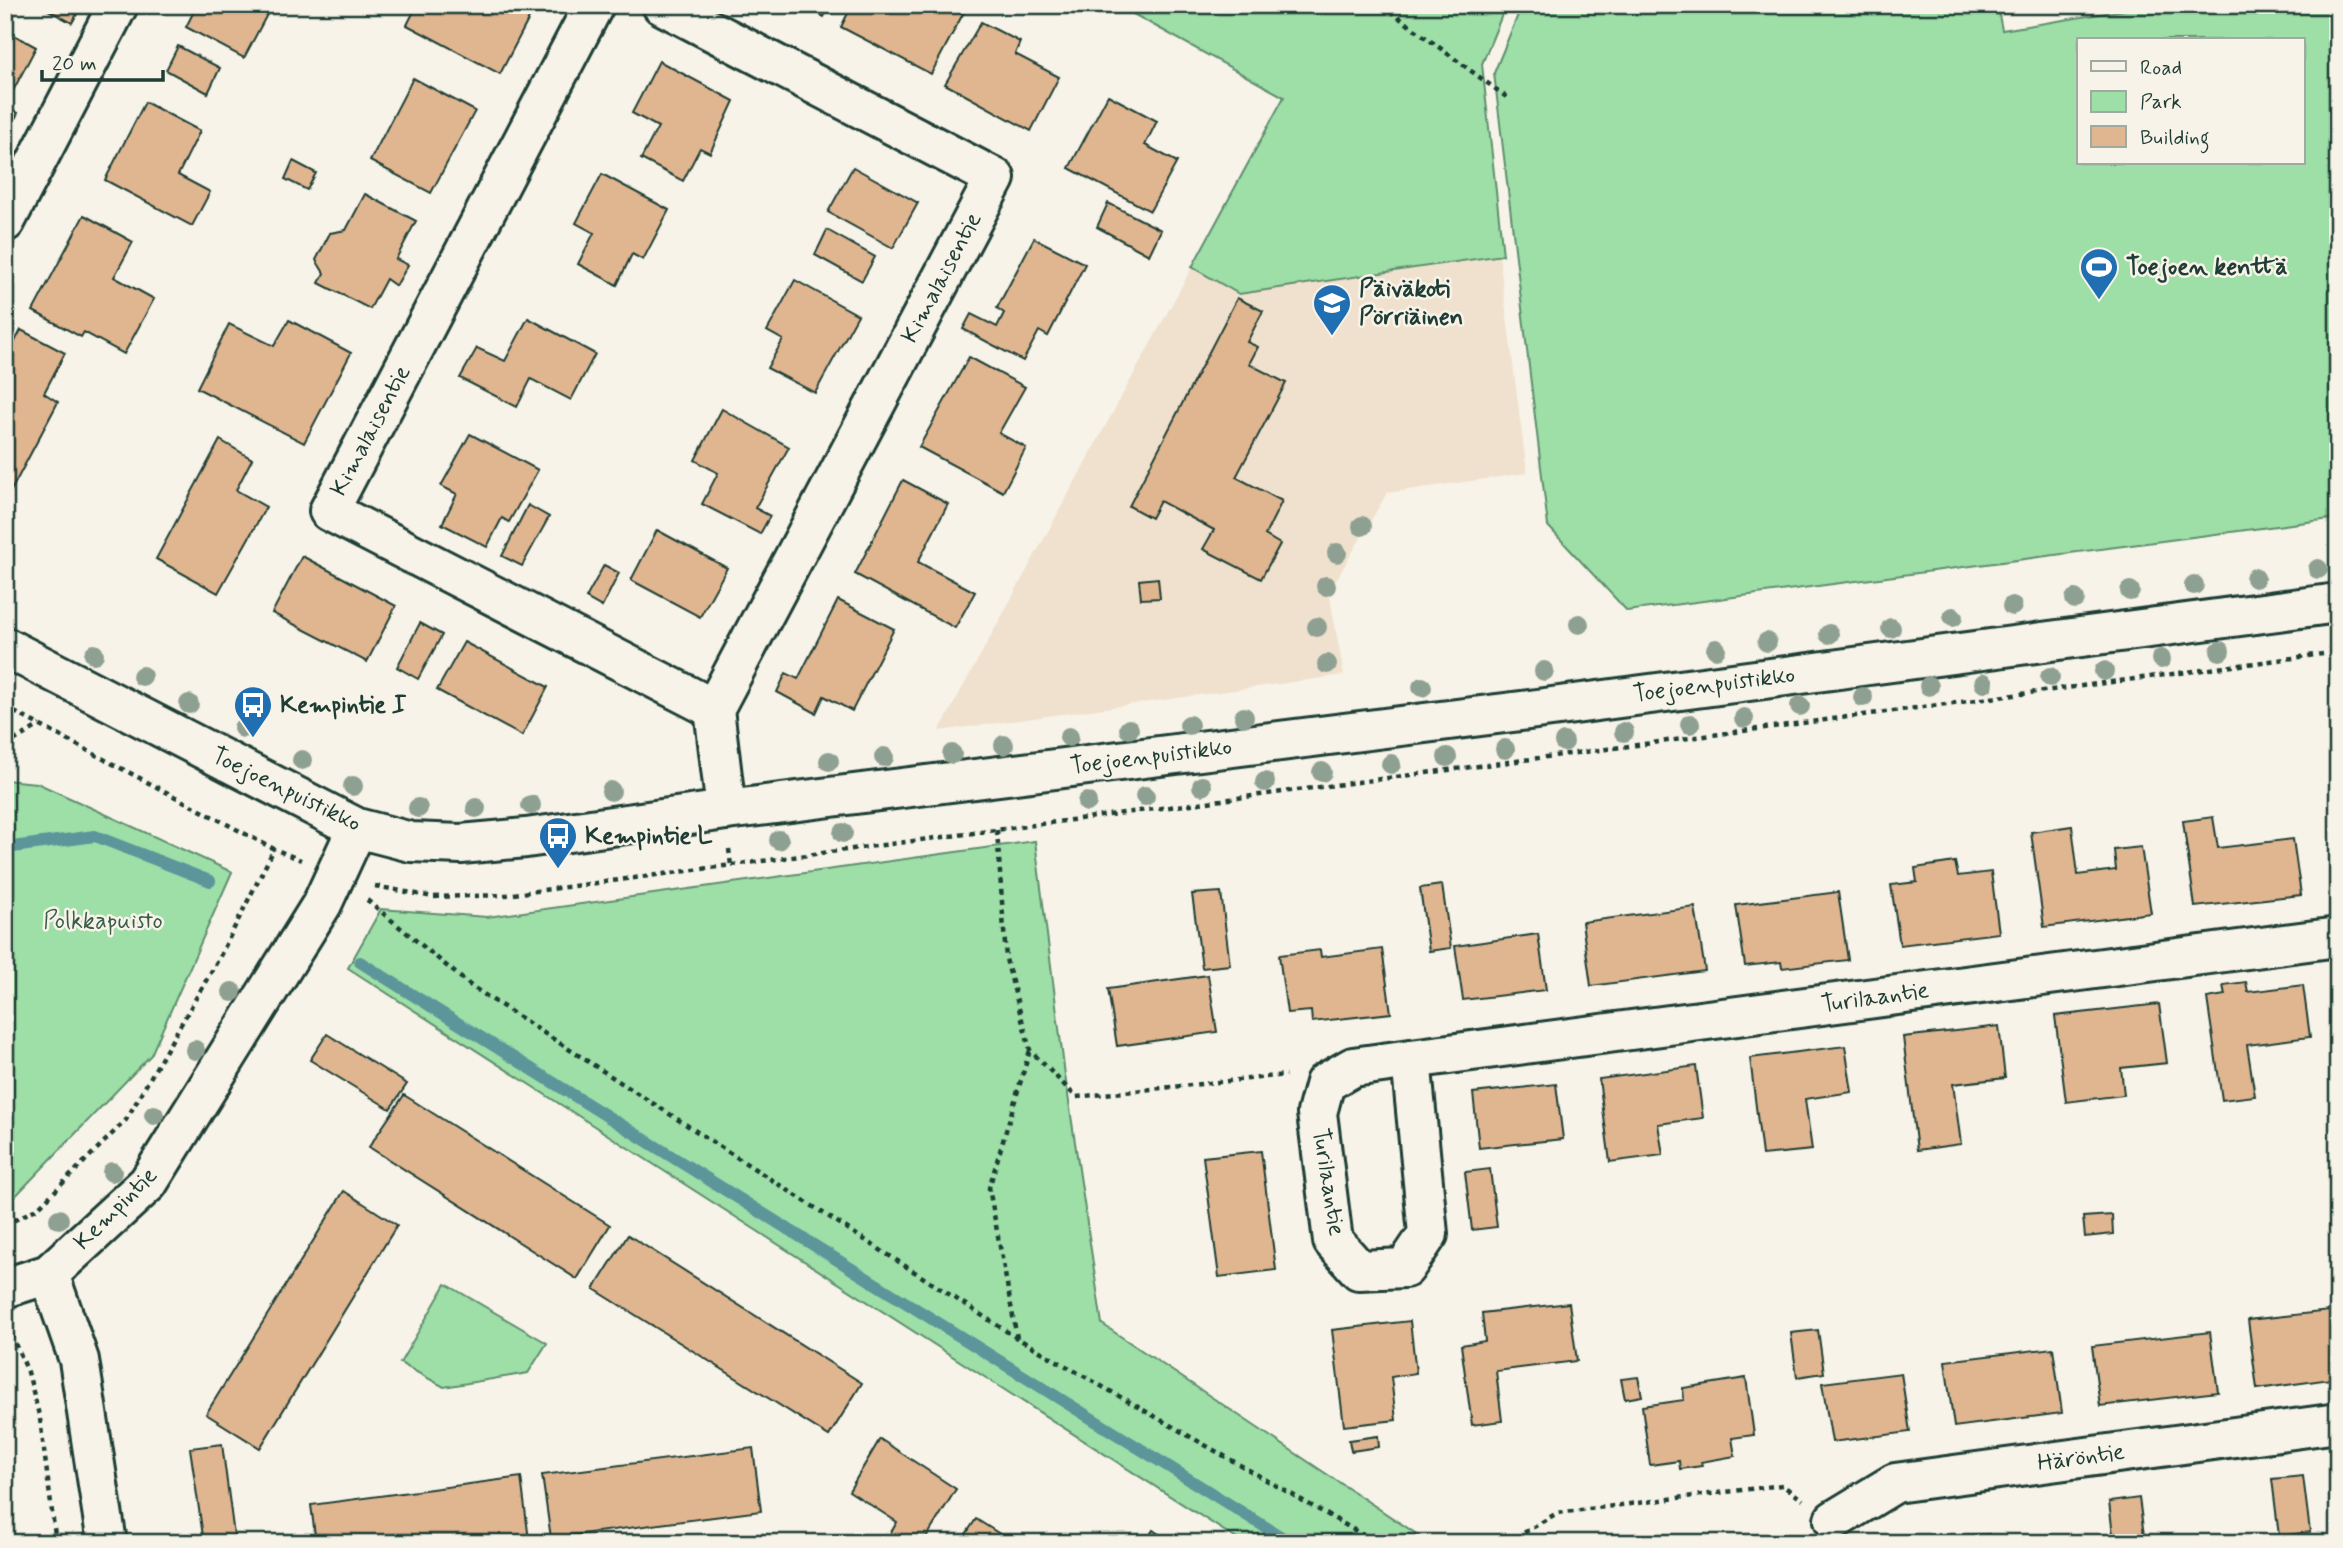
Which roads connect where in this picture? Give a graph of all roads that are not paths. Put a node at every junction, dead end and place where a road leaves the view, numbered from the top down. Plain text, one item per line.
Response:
1 (118, 5) edge
2 (594, 5) edge
3 (662, 5) edge
4 (5, 222) edge
5 (2338, 603) edge
6 (5, 648) edge
7 (714, 709) junction
8 (726, 810) junction
9 (357, 828) junction
10 (2338, 937) edge
11 (1412, 1059) junction
12 (49, 1275) junction
13 (5, 1288) edge
14 (2338, 1423) edge
15 (1834, 1520) road end
16 (107, 1543) edge

1 - 4 street
2 - 7 street, Kimalaisentie
3 - 7 street, Kimalaisentie
5 - 8 street, Toejoenpuistikko
6 - 9 street, Toejoenpuistikko
7 - 8 street
8 - 9 street, Toejoenpuistikko
9 - 12 street, Kempintie
10 - 11 street, Turilaantie
11 - 11 street, Turilaantie
12 - 13 street
12 - 16 street
14 - 15 street, Häröntie

